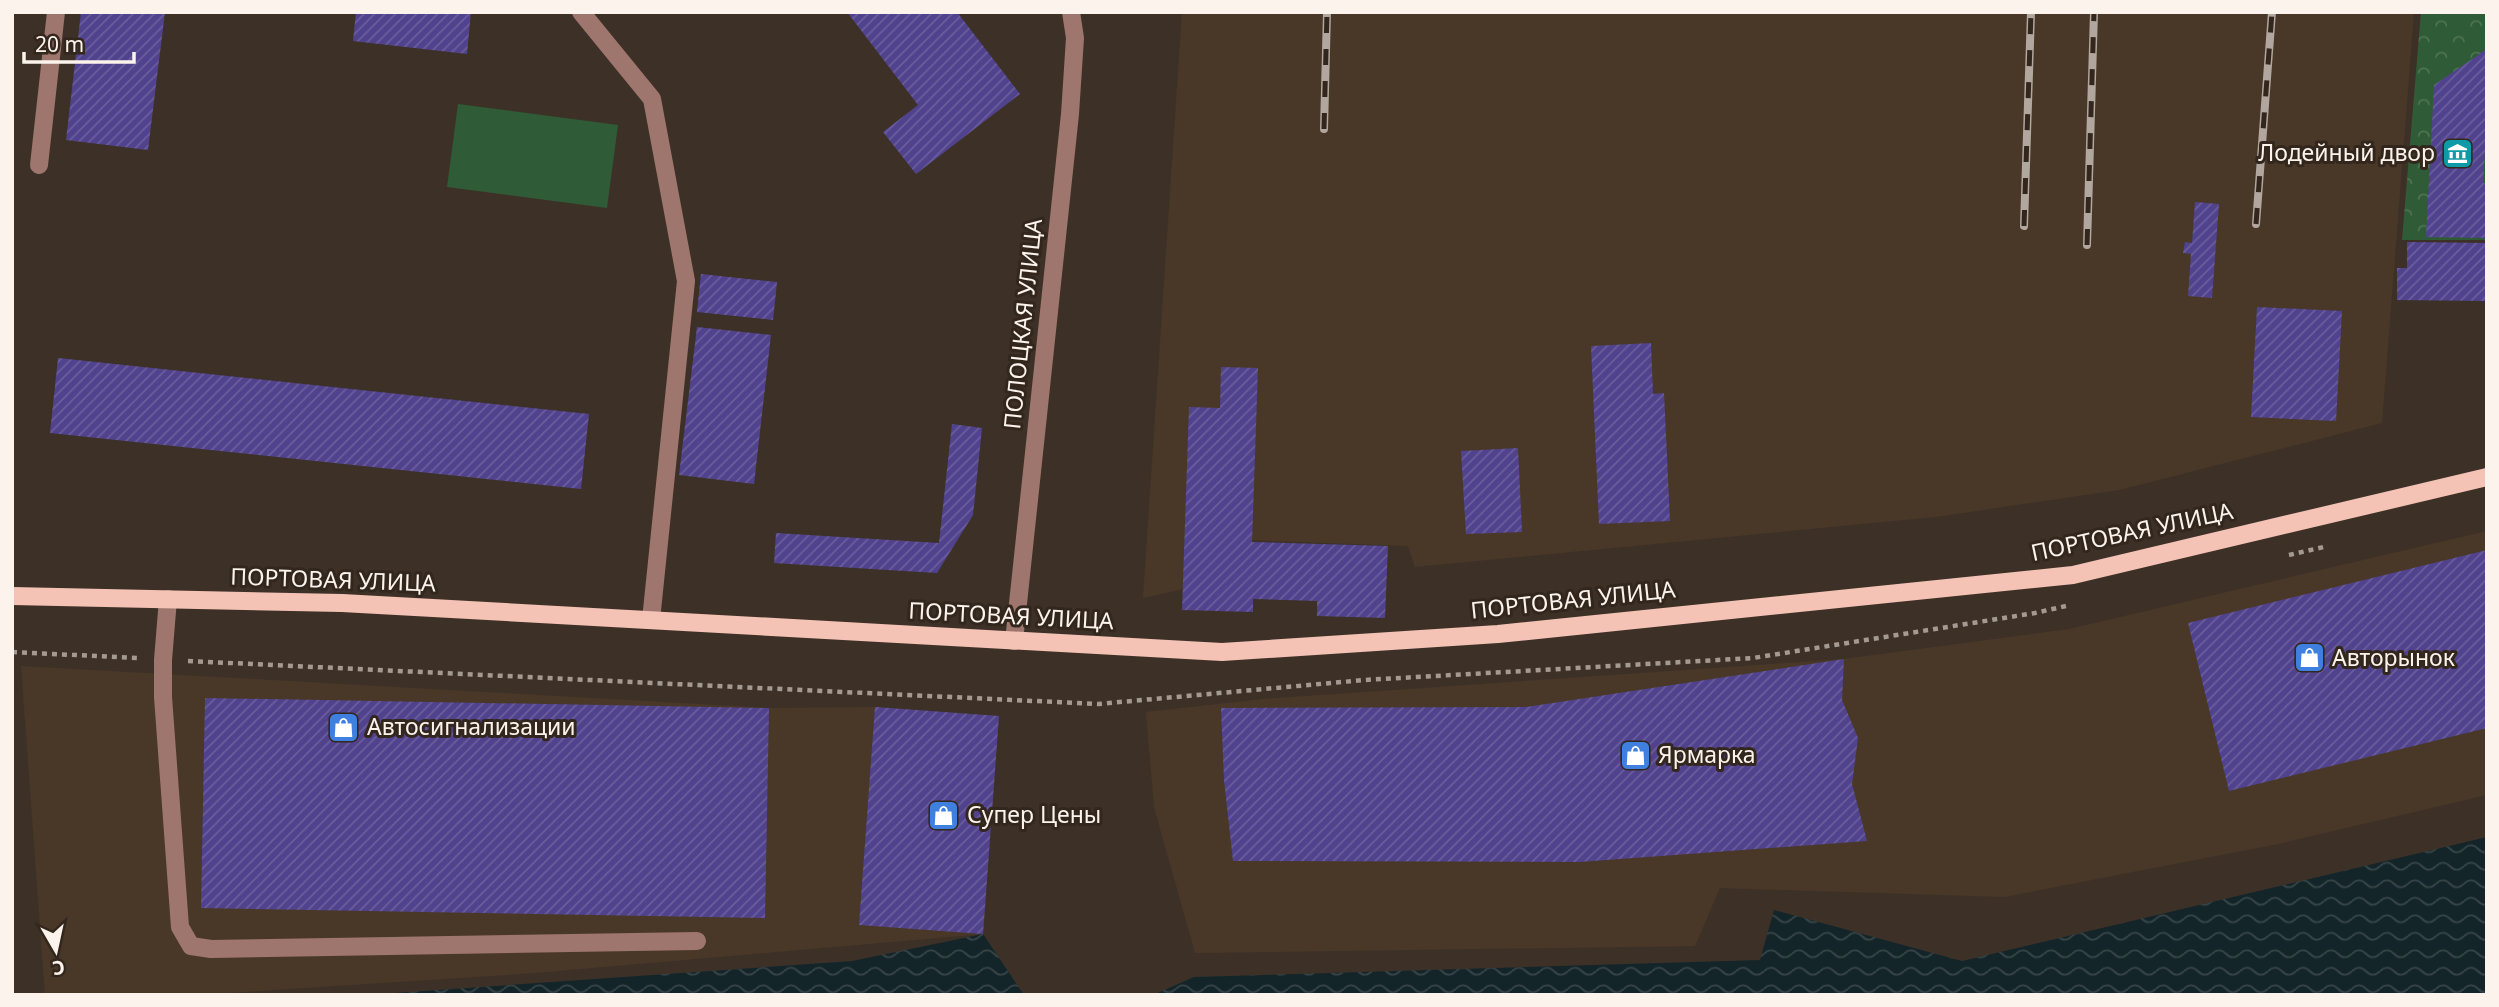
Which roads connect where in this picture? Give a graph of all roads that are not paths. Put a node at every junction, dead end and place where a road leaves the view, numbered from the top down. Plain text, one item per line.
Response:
1 (56, 12) edge
2 (581, 12) edge
3 (1070, 12) edge
4 (39, 165) dead end
5 (2487, 477) edge
6 (12, 596) edge
7 (168, 599) junction
8 (651, 620) junction
9 (1014, 641) junction
10 (697, 941) dead end

1 - 4 street
2 - 8 street
3 - 9 street, ПОЛОЦКАЯ УЛИЦА
5 - 9 main road, ПОРТОВАЯ УЛИЦА
6 - 7 main road, ПОРТОВАЯ УЛИЦА
7 - 8 main road, ПОРТОВАЯ УЛИЦА
7 - 10 street
8 - 9 main road, ПОРТОВАЯ УЛИЦА

